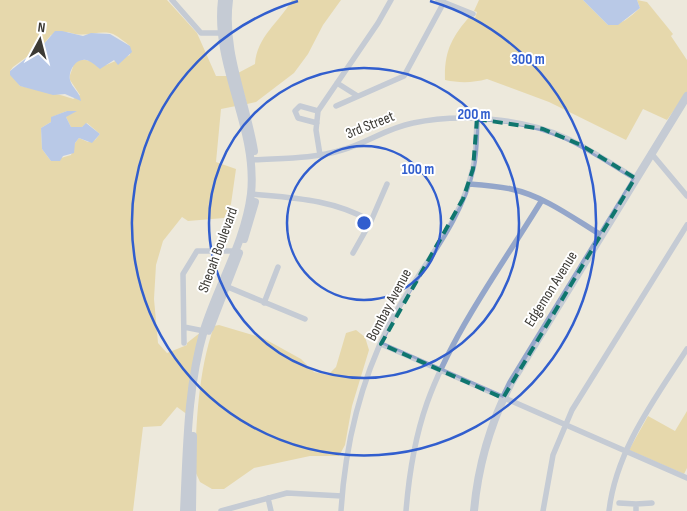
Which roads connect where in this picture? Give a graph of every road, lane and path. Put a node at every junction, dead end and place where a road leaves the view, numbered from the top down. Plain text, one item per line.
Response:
1 (172, 0) edge
2 (222, 0) edge
3 (228, 0) edge
4 (391, 0) edge
5 (441, 1) edge
6 (473, 14) dead end
7 (225, 33) junction
8 (337, 82) junction
9 (356, 95) junction
10 (687, 96) edge
11 (336, 106) dead end
12 (318, 111) junction
13 (477, 119) junction
14 (316, 123) junction
15 (651, 153) junction
16 (320, 155) junction
17 (253, 160) junction
18 (635, 178) junction
19 (387, 184) dead end
20 (469, 184) junction
21 (253, 195) junction
22 (687, 196) edge
23 (542, 200) junction
24 (371, 221) junction
25 (687, 225) edge
26 (601, 235) junction
27 (235, 251) junction
28 (353, 253) dead end
29 (278, 267) dead end
30 (224, 286) junction
31 (264, 303) junction
32 (306, 319) dead end
33 (184, 327) junction
34 (207, 331) junction
35 (184, 343) dead end
36 (380, 344) junction
37 (687, 349) edge
38 (441, 371) junction
39 (503, 398) junction
40 (565, 425) junction
41 (625, 452) junction
42 (686, 476) edge
43 (342, 496) junction
44 (268, 498) junction
45 (619, 503) dead end
46 (652, 503) dead end
47 (636, 504) junction
48 (184, 511) edge
49 (192, 511) edge
50 (221, 511) edge
51 (271, 511) edge
52 (341, 511) edge
53 (406, 511) edge
54 (474, 511) edge
55 (542, 511) edge
56 (609, 511) edge
57 (636, 511) edge

1 - 7 street
2 - 7 street, Sheoah Boulevard
3 - 7 street, Sheoah Boulevard
4 - 8 street
5 - 6 street
5 - 9 street
7 - 17 street, Sheoah Boulevard
8 - 9 street
8 - 12 street
9 - 11 street
10 - 15 street, Edgemon Avenue
12 - 14 street
12 - 14 street
13 - 16 street, 3rd Street
13 - 18 street, 3rd Street
13 - 20 street, Bombay Avenue
14 - 16 street
15 - 18 street, Edgemon Avenue
15 - 22 street
16 - 17 street, 3rd Street
17 - 21 street, Sheoah Boulevard
18 - 26 street, Edgemon Avenue
19 - 24 street
20 - 23 street
20 - 36 street, Bombay Avenue
21 - 24 street
21 - 27 street, Sheoah Boulevard
21 - 30 street, Sheoah Boulevard
23 - 26 street
23 - 38 street
24 - 28 street
25 - 40 street
26 - 39 street, Edgemon Avenue
27 - 30 street, Sheoah Boulevard
27 - 33 street
29 - 31 street
30 - 31 street
30 - 34 street, Sheoah Boulevard
31 - 32 street
33 - 34 street
33 - 35 street
34 - 48 street, Sheoah Boulevard
34 - 49 street, Sheoah Boulevard
36 - 38 street
36 - 43 street, Bombay Avenue
37 - 41 street
38 - 39 street
38 - 53 street
39 - 40 street
39 - 54 street, Edgemon Avenue
40 - 41 street
40 - 55 street
41 - 42 street
41 - 56 street
43 - 44 street
43 - 52 street, Bombay Avenue
44 - 50 street
44 - 51 street
45 - 47 street
46 - 47 street
47 - 57 street

